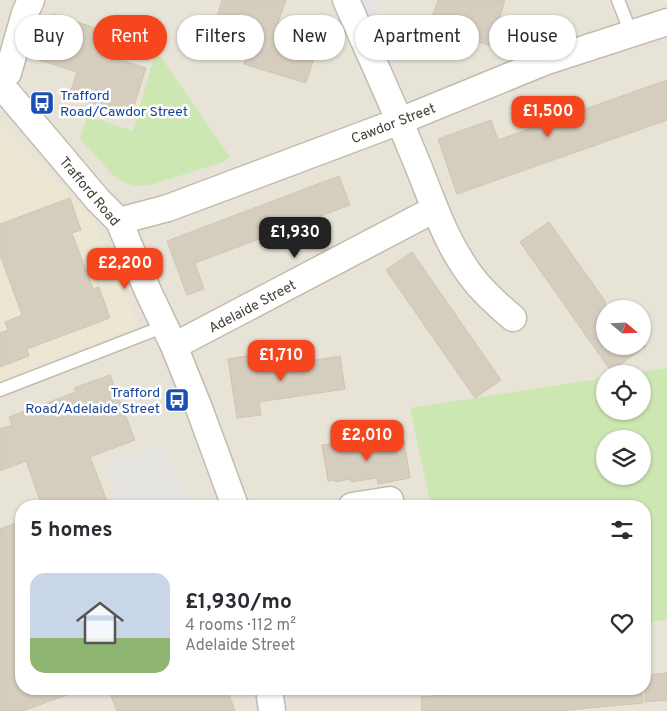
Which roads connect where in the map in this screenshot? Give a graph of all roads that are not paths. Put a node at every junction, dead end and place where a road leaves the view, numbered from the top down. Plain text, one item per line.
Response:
1 (31, 0) edge
2 (346, 0) edge
3 (618, 0) edge
4 (667, 22) edge
5 (631, 34) junction
6 (0, 80) edge
7 (0, 84) edge
8 (400, 121) junction
9 (435, 209) junction
10 (119, 221) junction
11 (514, 318) dead end
12 (170, 336) junction
13 (0, 390) edge
14 (233, 500) edge
15 (270, 695) edge
16 (272, 711) edge

1 - 6 street
2 - 8 street
3 - 5 lane
4 - 5 street, Cawdor Street
5 - 8 street, Cawdor Street
7 - 10 street, Trafford Road
8 - 9 street
8 - 10 street, Cawdor Street
9 - 11 street
9 - 12 street, Adelaide Street
10 - 12 street, Trafford Road
12 - 13 lane
12 - 14 street, Trafford Road
15 - 16 street

